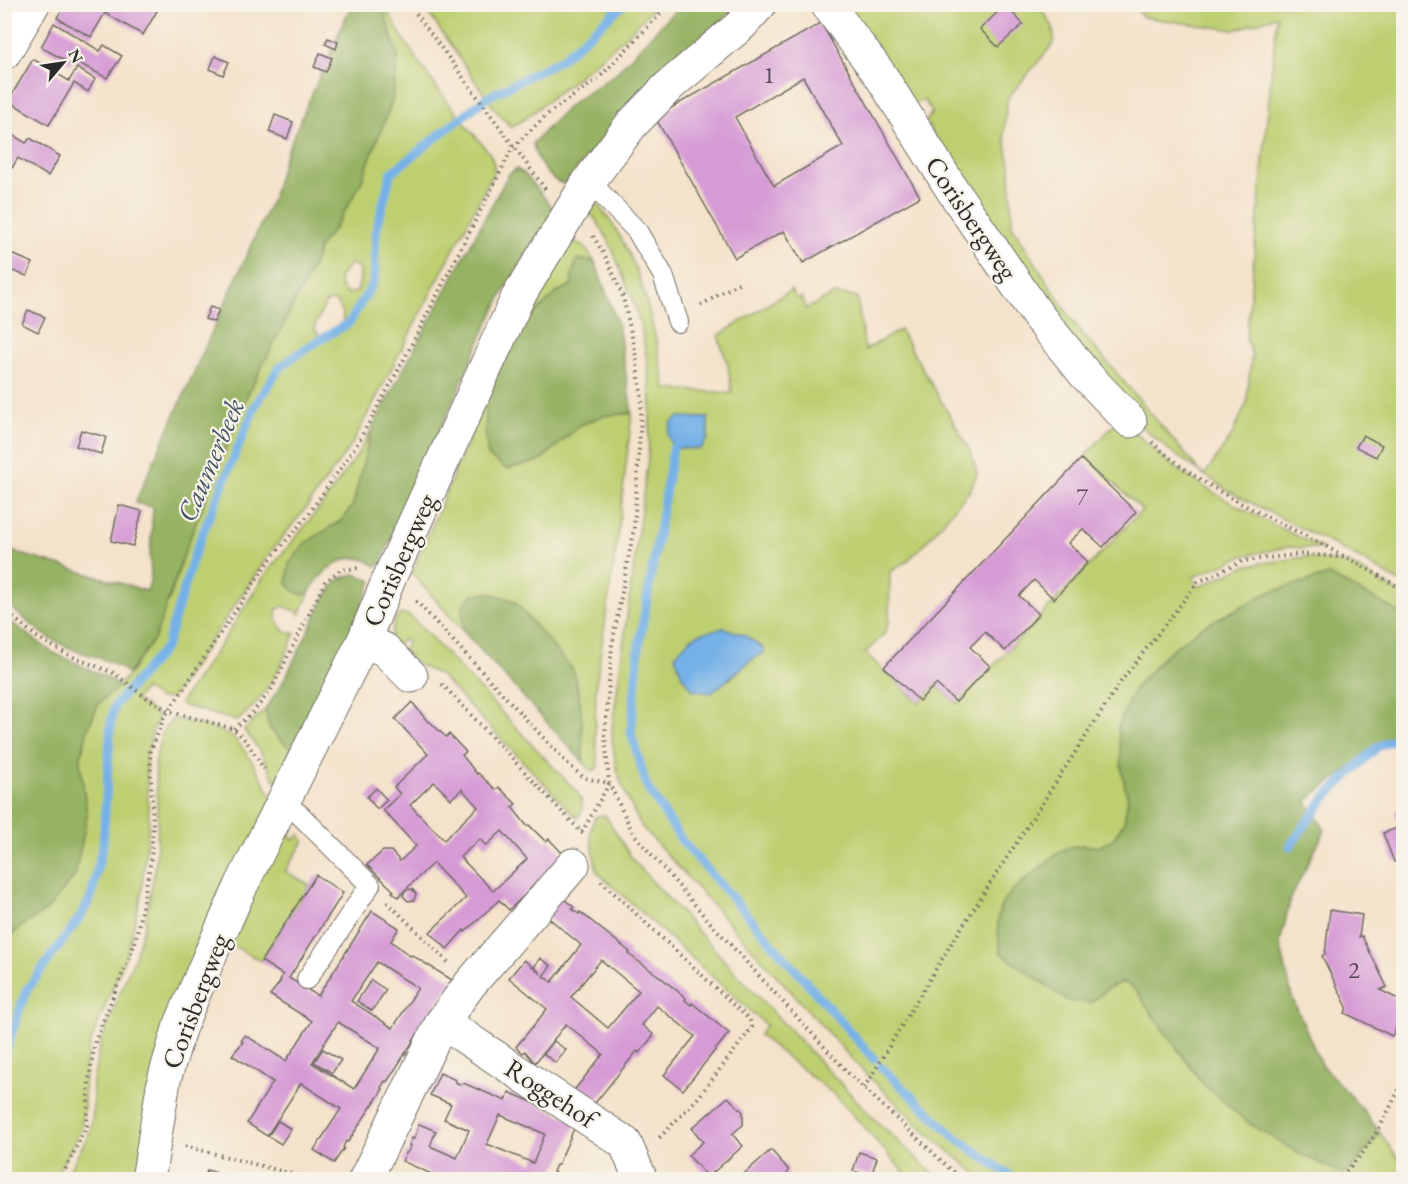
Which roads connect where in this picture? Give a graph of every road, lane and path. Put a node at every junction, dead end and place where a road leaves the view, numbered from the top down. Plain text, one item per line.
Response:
1 (33, 4) edge
2 (409, 4) edge
3 (670, 4) edge
4 (760, 4) edge
5 (827, 4) edge
6 (4, 53) edge
7 (513, 147) junction
8 (588, 181) junction
9 (560, 208) junction
10 (740, 282) dead end
11 (701, 305) dead end
12 (678, 322) dead end
13 (1130, 421) joint
14 (1350, 558) junction
15 (391, 574) junction
16 (1404, 590) edge
17 (4, 610) edge
18 (364, 640) junction
19 (411, 676) joint
20 (168, 711) junction
21 (234, 729) junction
22 (609, 783) junction
23 (284, 804) junction
24 (582, 832) junction
25 (585, 861) junction
26 (370, 885) junction
27 (307, 979) dead end
28 (470, 984) junction
29 (442, 1022) junction
30 (1404, 1080) edge
31 (864, 1088) junction
32 (154, 1138) junction
33 (637, 1171) edge
34 (60, 1179) edge
35 (148, 1179) edge
36 (315, 1179) edge
37 (365, 1179) edge
38 (962, 1179) edge
39 (1338, 1179) edge

1 - 6 street
2 - 7 path
3 - 7 path
4 - 8 street, Corisbergweg
5 - 13 street, Corisbergweg
7 - 9 path
7 - 20 path
8 - 9 street, Corisbergweg
8 - 12 lane
9 - 15 street, Corisbergweg
9 - 22 path
10 - 11 path
13 - 14 path
14 - 16 path
14 - 31 path
15 - 18 street, Corisbergweg
15 - 21 path
15 - 22 path
17 - 20 path
18 - 19 street
18 - 23 street, Corisbergweg
19 - 24 path
20 - 21 path
20 - 34 path
21 - 23 path
22 - 24 path
22 - 31 path
23 - 26 lane
23 - 32 street, Corisbergweg
24 - 25 path
25 - 28 street
25 - 33 path
26 - 27 lane
26 - 28 path
28 - 29 street
29 - 33 street, Roggehof
29 - 37 street
30 - 39 path
31 - 38 path
32 - 35 street, Corisbergweg
32 - 36 path

